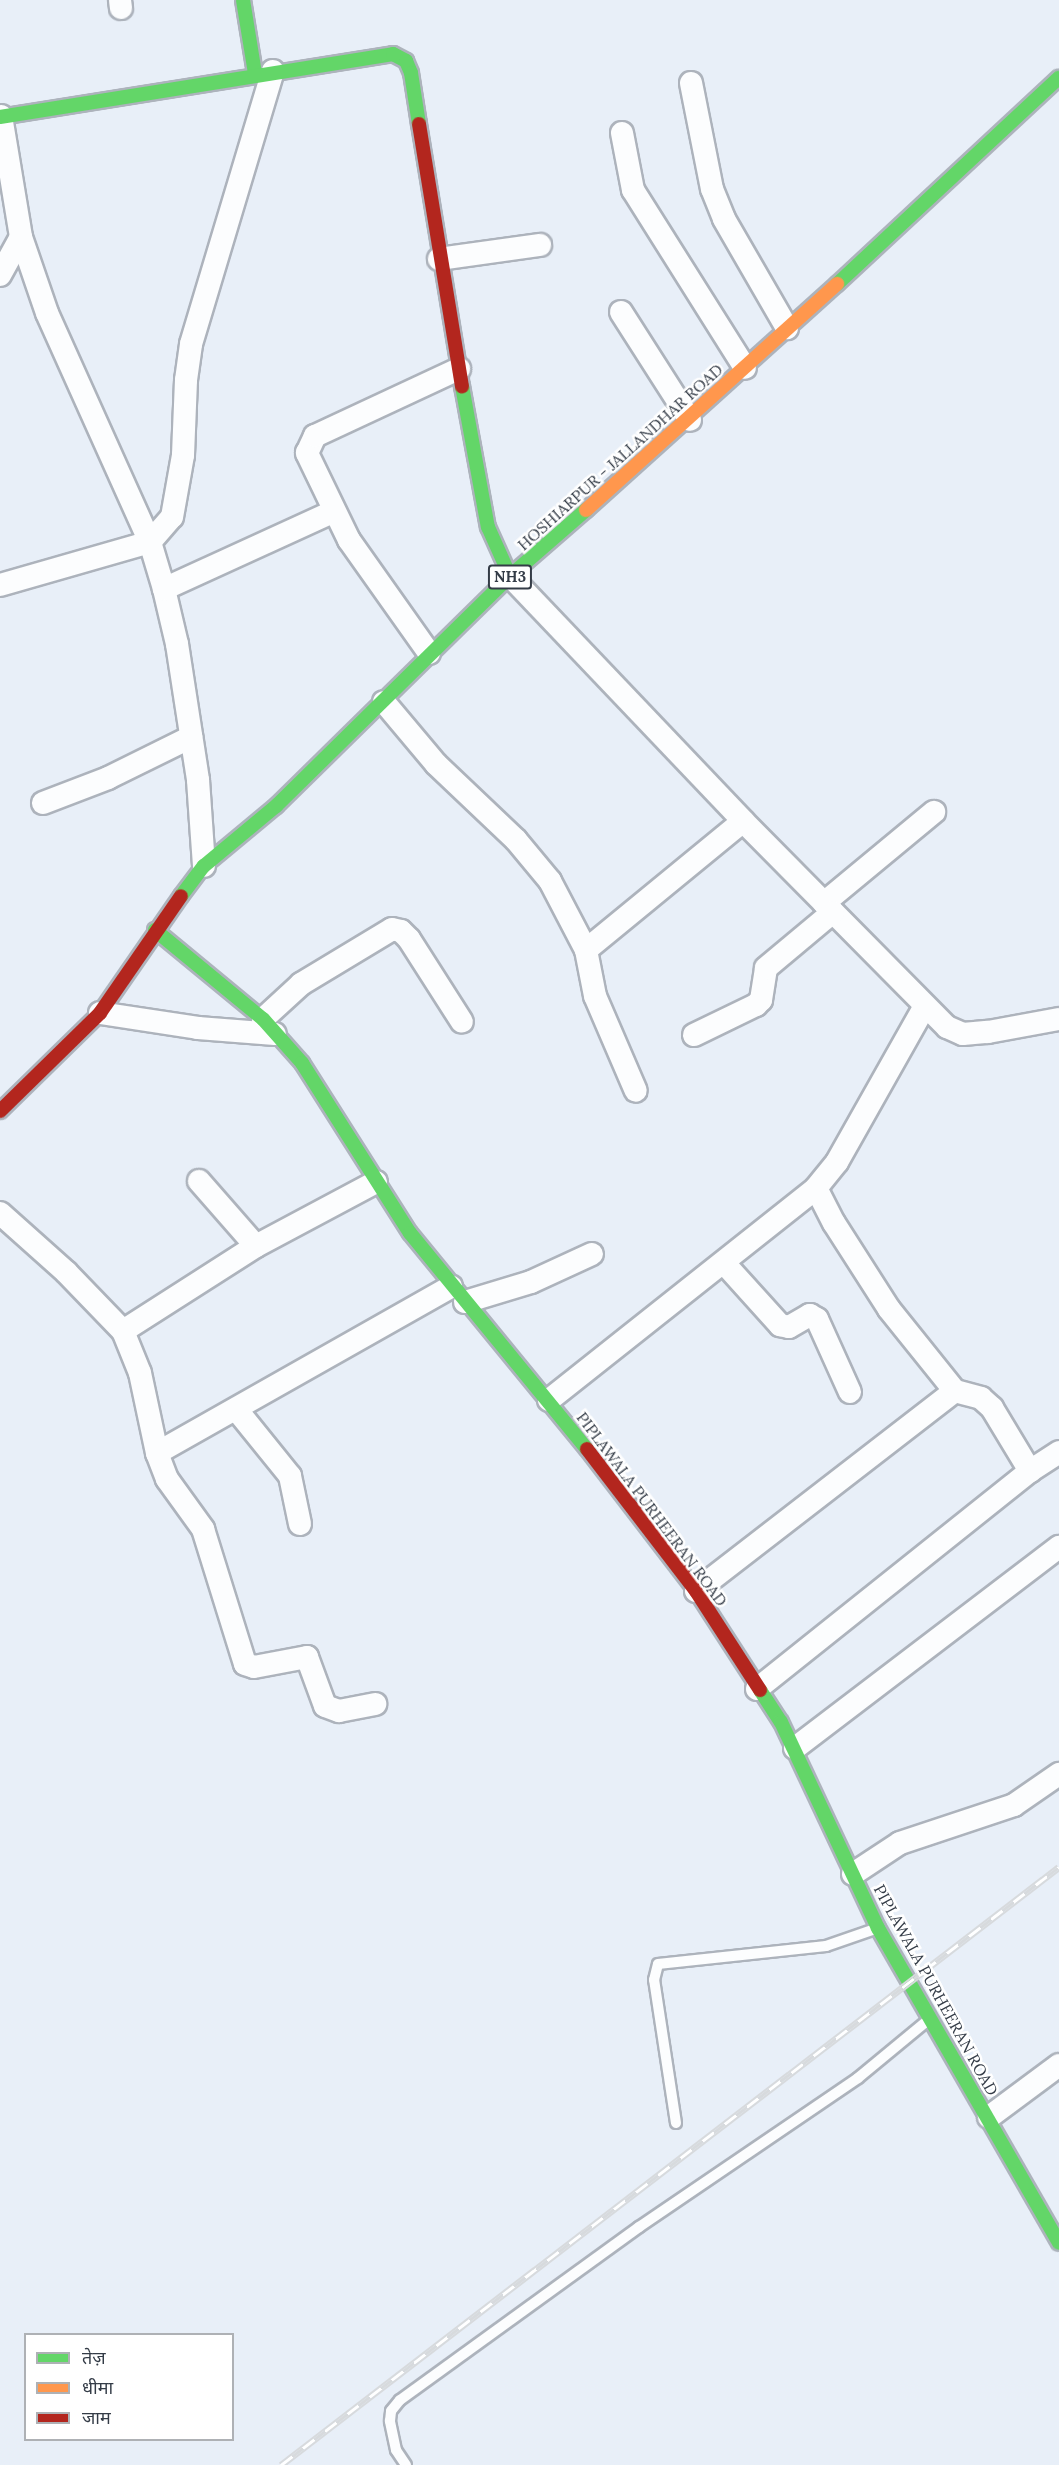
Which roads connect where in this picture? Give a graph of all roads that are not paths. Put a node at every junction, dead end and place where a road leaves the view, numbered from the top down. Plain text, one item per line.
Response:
1 (243, 0) edge
2 (264, 72) junction
3 (1059, 78) edge
4 (691, 83) dead end
5 (1, 116) edge
6 (622, 133) dead end
7 (21, 237) junction
8 (540, 245) dead end
9 (439, 259) junction
10 (0, 275) edge
11 (621, 312) dead end
12 (787, 328) junction
13 (745, 368) junction
14 (459, 369) junction
15 (690, 420) junction
16 (333, 512) junction
17 (150, 542) junction
18 (510, 576) junction
19 (0, 585) edge
20 (164, 589) junction
21 (429, 654) junction
22 (384, 702) junction
23 (191, 737) junction
24 (43, 803) dead end
25 (934, 812) dead end
26 (743, 821) junction
27 (204, 866) junction
28 (828, 907) junction
29 (155, 930) junction
30 (586, 950) junction
31 (925, 1006) junction
32 (100, 1013) junction
33 (1059, 1019) edge
34 (462, 1022) dead end
35 (269, 1027) junction
36 (693, 1035) dead end
37 (636, 1091) dead end
38 (0, 1111) edge
39 (199, 1181) dead end
40 (376, 1182) junction
41 (816, 1188) junction
42 (0, 1213) edge
43 (256, 1246) junction
44 (591, 1254) dead end
45 (724, 1263) junction
46 (458, 1294) junction
47 (123, 1331) junction
48 (955, 1391) junction
49 (850, 1392) dead end
50 (549, 1400) junction
51 (236, 1409) junction
52 (1059, 1452) edge
53 (157, 1453) junction
54 (1030, 1471) junction
55 (300, 1524) dead end
56 (1059, 1547) edge
57 (696, 1591) junction
58 (757, 1689) junction
59 (375, 1704) dead end
60 (795, 1748) junction
61 (1059, 1774) edge
62 (853, 1874) junction
63 (878, 1928) junction
64 (929, 2019) junction
65 (1059, 2065) edge
66 (989, 2117) junction
67 (676, 2124) dead end
68 (1059, 2243) edge
69 (406, 2465) edge

1 - 2 main road
2 - 5 main road
2 - 9 main road
2 - 17 street
3 - 12 main road, HOSHIARPUR - JALLANDHAR ROAD / NH3
4 - 12 street
5 - 7 street
6 - 13 street
7 - 10 street
7 - 17 street
8 - 9 street
9 - 14 main road
11 - 15 street
12 - 13 main road, HOSHIARPUR - JALLANDHAR ROAD / NH3
13 - 15 main road, HOSHIARPUR - JALLANDHAR ROAD / NH3
14 - 16 street
14 - 18 main road
15 - 18 main road, HOSHIARPUR - JALLANDHAR ROAD / NH3
16 - 20 street
16 - 21 street
17 - 19 street
17 - 20 street
18 - 21 main road, HOSHIARPUR - JALLANDHAR ROAD / NH3
18 - 26 street
20 - 23 street
21 - 22 main road, HOSHIARPUR - JALLANDHAR ROAD / NH3
22 - 27 main road, HOSHIARPUR - JALLANDHAR ROAD / NH3
22 - 30 street
23 - 24 street
23 - 27 street
25 - 28 street
26 - 28 street
26 - 30 street
27 - 29 main road, HOSHIARPUR - JALLANDHAR ROAD / NH3
28 - 31 street
28 - 36 street
29 - 32 main road, HOSHIARPUR - JALLANDHAR ROAD / NH3
29 - 35 main road, PIPLAWALA PURHEERAN ROAD
30 - 37 street
31 - 33 street
31 - 41 street
32 - 35 street
32 - 38 main road, HOSHIARPUR - JALLANDHAR ROAD / NH3
34 - 35 street
35 - 40 main road, PIPLAWALA PURHEERAN ROAD
39 - 43 street
40 - 43 street
40 - 46 main road, PIPLAWALA PURHEERAN ROAD
41 - 45 street
41 - 48 street
42 - 47 street
43 - 47 street
44 - 46 street
45 - 49 street
45 - 50 street
46 - 50 main road, PIPLAWALA PURHEERAN ROAD
46 - 51 street
47 - 53 street
48 - 54 street
48 - 57 street
50 - 57 main road, PIPLAWALA PURHEERAN ROAD
51 - 53 street
51 - 55 street
52 - 54 street
53 - 59 street
54 - 58 street
56 - 60 street
57 - 58 main road, PIPLAWALA PURHEERAN ROAD
58 - 60 main road, PIPLAWALA PURHEERAN ROAD
60 - 62 main road, PIPLAWALA PURHEERAN ROAD
61 - 62 street
62 - 63 main road, PIPLAWALA PURHEERAN ROAD
63 - 64 main road, PIPLAWALA PURHEERAN ROAD
63 - 67 lane
64 - 66 main road, PIPLAWALA PURHEERAN ROAD
64 - 69 lane
65 - 66 street
66 - 68 main road, PIPLAWALA PURHEERAN ROAD

